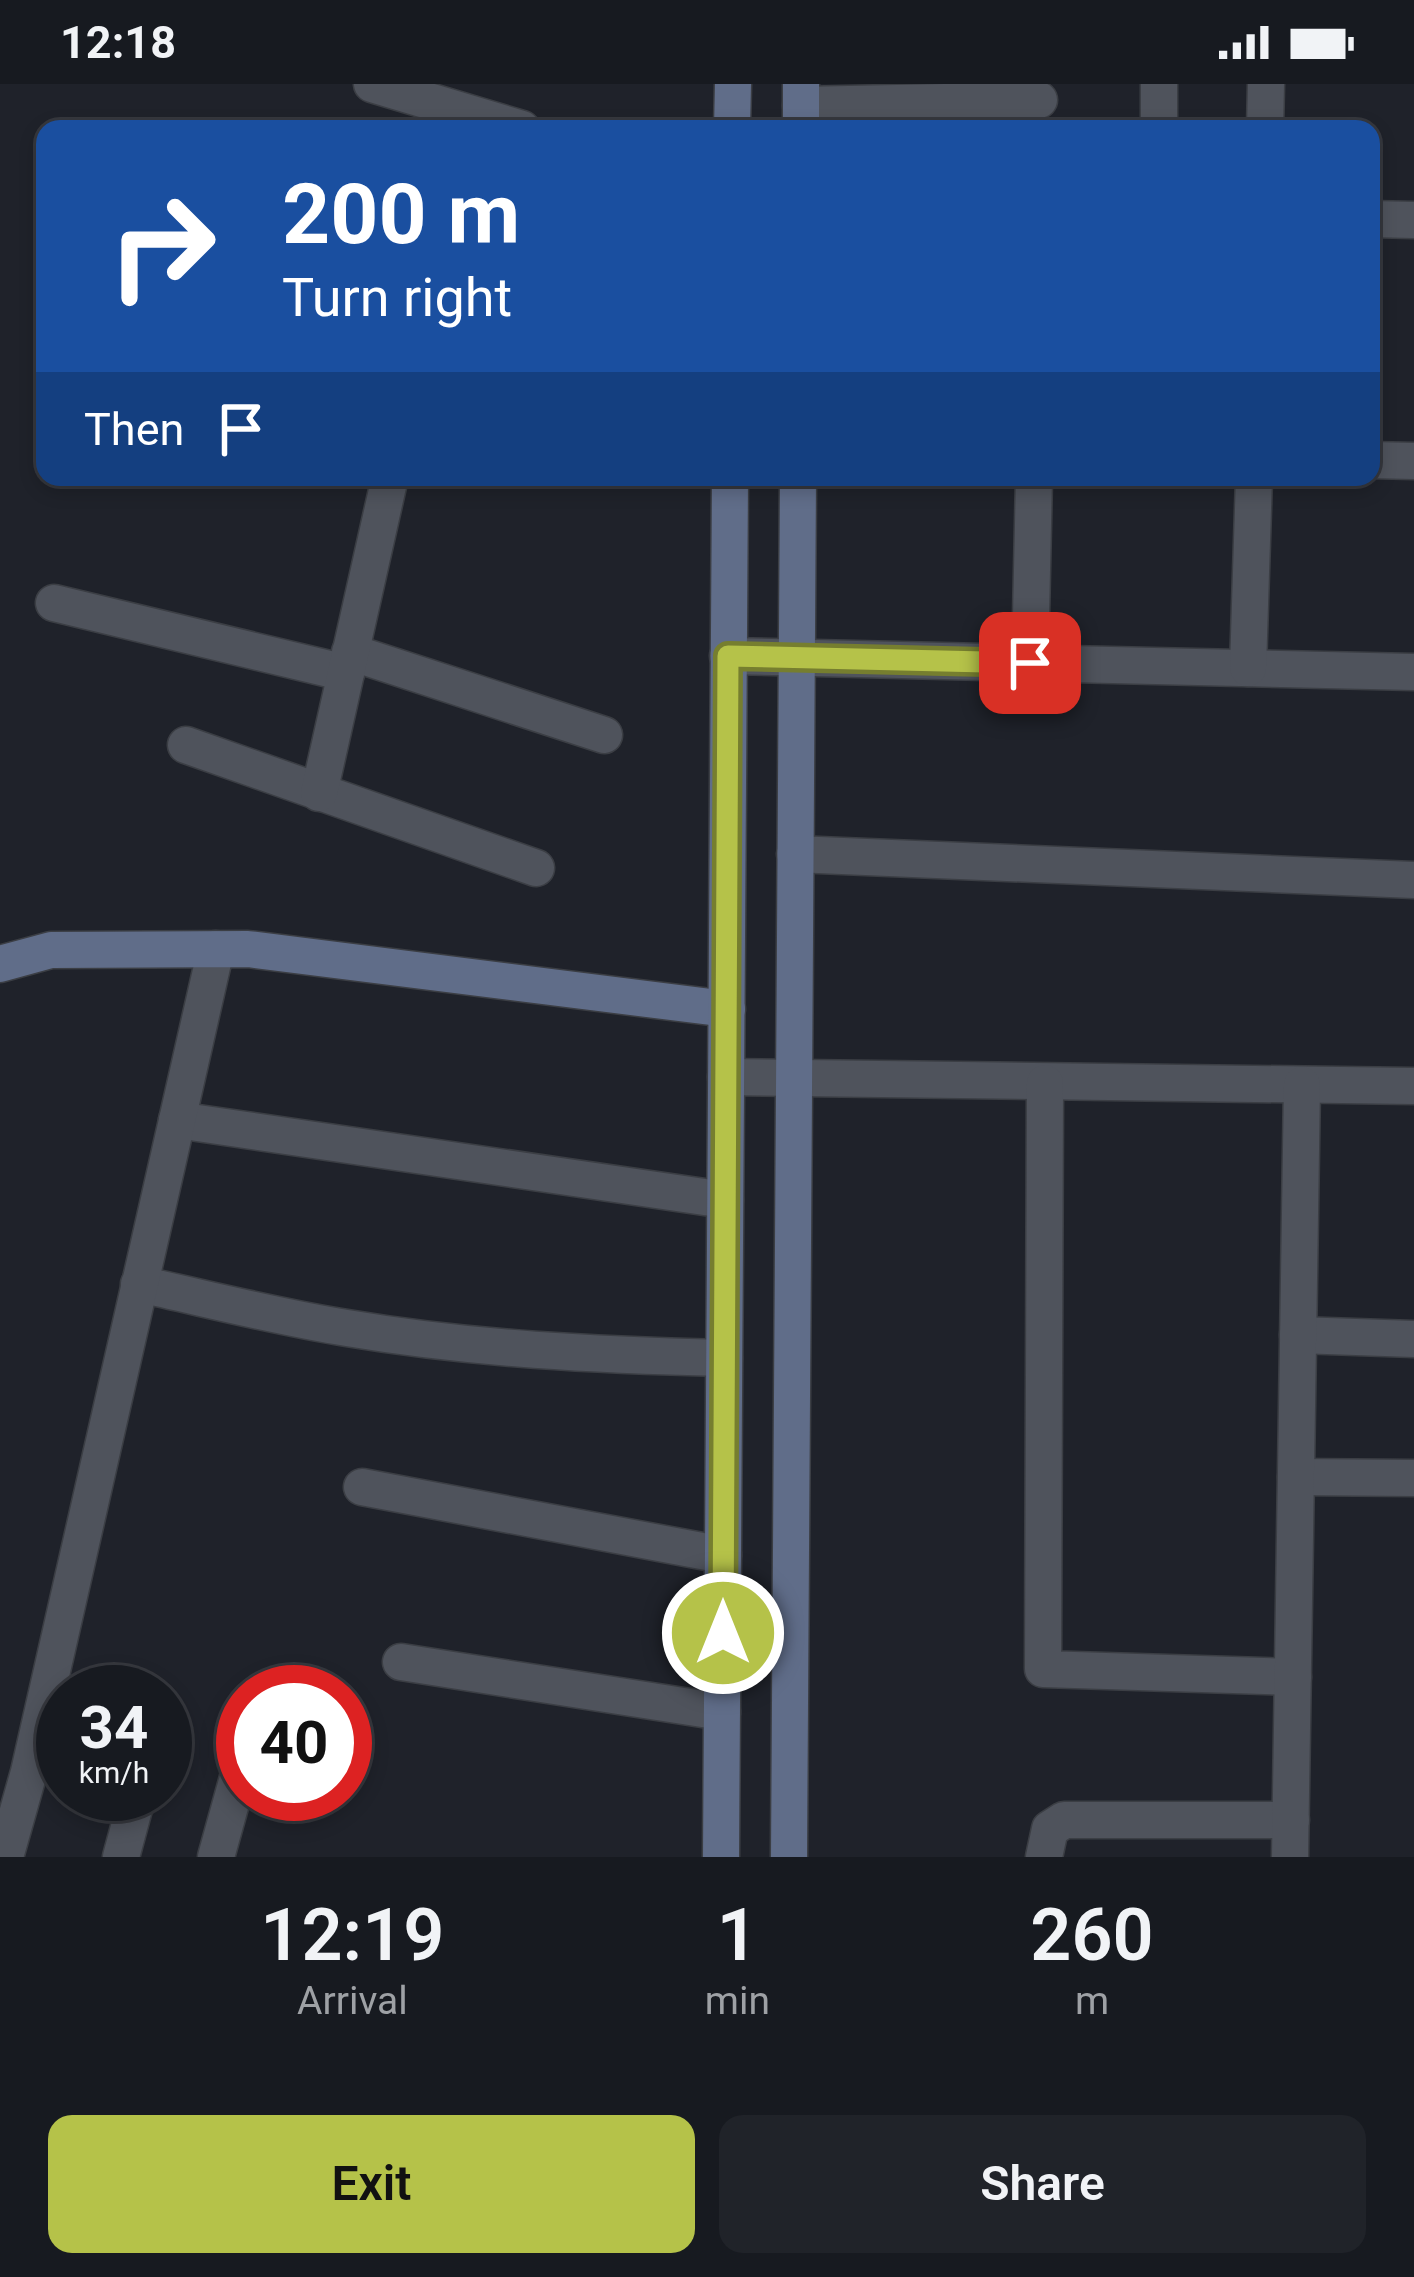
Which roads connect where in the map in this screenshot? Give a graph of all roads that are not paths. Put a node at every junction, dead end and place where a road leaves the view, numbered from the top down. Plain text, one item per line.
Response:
1 (372, 84) edge
2 (733, 84) edge
3 (1159, 84) edge
4 (1266, 84) edge
5 (1039, 104) edge
6 (801, 106) edge
7 (472, 109) edge
8 (732, 120) edge
9 (1159, 120) edge
10 (1264, 120) edge
11 (1380, 219) edge
12 (1414, 220) edge
13 (1380, 460) edge
14 (1414, 461) edge
15 (385, 486) edge
16 (730, 486) edge
17 (798, 486) edge
18 (1034, 486) edge
19 (1254, 486) edge
20 (54, 603) dead end
21 (728, 656) junction
22 (796, 658) junction
23 (348, 663) junction
24 (1030, 663) junction
25 (1248, 668) junction
26 (1414, 672) edge
27 (604, 735) dead end
28 (186, 746) dead end
29 (319, 793) junction
30 (795, 854) junction
31 (536, 868) dead end
32 (1414, 880) edge
33 (216, 949) junction
34 (0, 964) edge
35 (727, 1009) junction
36 (726, 1077) junction
37 (794, 1079) junction
38 (1045, 1083) junction
39 (1302, 1085) junction
40 (1414, 1086) edge
41 (177, 1120) junction
42 (725, 1200) junction
43 (139, 1284) junction
44 (1298, 1335) junction
45 (1414, 1339) edge
46 (724, 1358) junction
47 (1296, 1478) junction
48 (1414, 1478) edge
49 (362, 1487) dead end
50 (723, 1555) junction
51 (401, 1662) dead end
52 (1293, 1677) junction
53 (722, 1712) junction
54 (15, 1768) edge
55 (1291, 1820) junction
56 (131, 1821) edge
57 (226, 1821) edge
58 (5, 1857) edge
59 (121, 1857) edge
60 (216, 1857) edge
61 (721, 1857) edge
62 (789, 1857) edge
63 (1044, 1857) edge
64 (1290, 1857) edge

1 - 7 street
2 - 8 street
3 - 9 street
4 - 10 street
5 - 6 street
11 - 12 street
13 - 14 street
15 - 23 street
16 - 21 street
17 - 22 street
18 - 24 street
19 - 25 street
20 - 23 street
21 - 22 street
21 - 35 street
22 - 24 street
22 - 30 street
23 - 27 street
23 - 29 street
24 - 25 street
25 - 26 street
28 - 29 street
29 - 31 street
30 - 32 street
30 - 37 street
33 - 34 street
33 - 35 street
33 - 41 street
35 - 36 street
36 - 37 street
36 - 42 street
37 - 38 street
37 - 62 street
38 - 39 street
38 - 52 street
39 - 40 street
39 - 44 street
41 - 42 street
41 - 43 street
42 - 46 street
43 - 46 street
43 - 54 street
44 - 45 street
44 - 47 street
46 - 50 street
47 - 48 street
47 - 52 street
49 - 50 street
50 - 53 street
51 - 53 street
52 - 55 street
53 - 61 street
54 - 58 street
55 - 63 street
55 - 64 street
56 - 59 street
57 - 60 street

